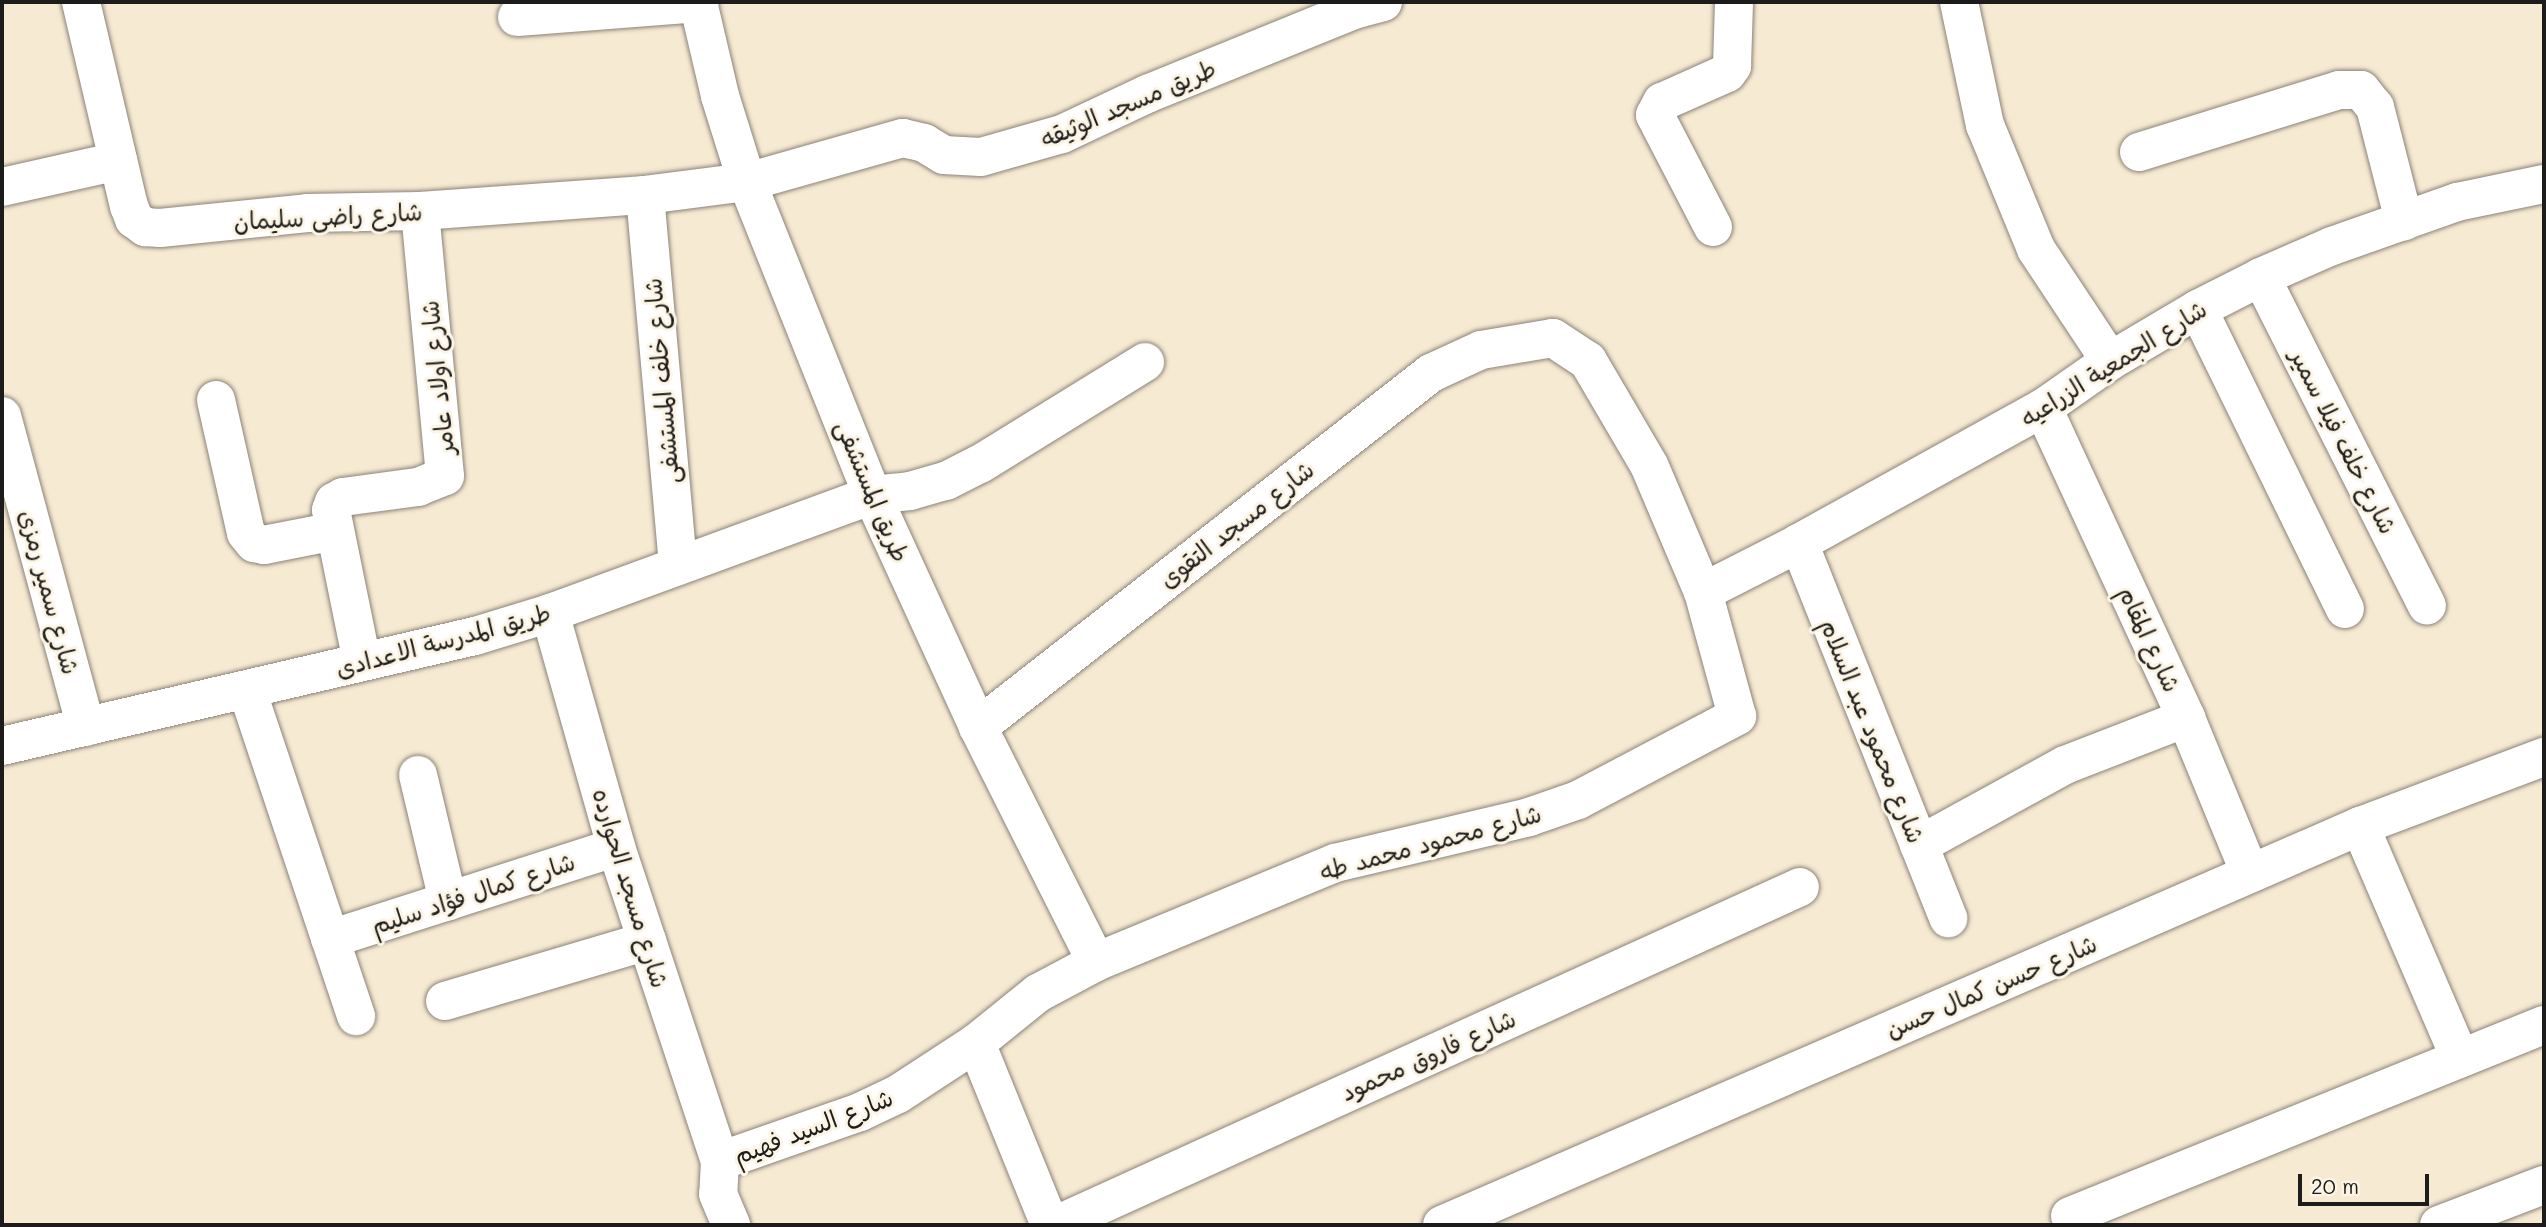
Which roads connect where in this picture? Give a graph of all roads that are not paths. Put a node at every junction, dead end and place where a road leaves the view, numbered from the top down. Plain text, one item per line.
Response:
1 (81, 2) edge
2 (698, 2) edge
3 (1383, 2) edge
4 (1734, 2) edge
5 (1959, 2) edge
6 (517, 17) dead end
7 (2139, 152) dead end
8 (118, 161) junction
9 (747, 182) junction
10 (2544, 184) edge
11 (2, 187) edge
12 (645, 195) junction
13 (420, 211) junction
14 (2404, 221) junction
15 (1713, 227) dead end
16 (2261, 277) junction
17 (2198, 309) junction
18 (2110, 361) junction
19 (1145, 362) dead end
20 (216, 400) dead end
21 (2043, 408) junction
22 (2, 416) edge
23 (872, 495) junction
24 (335, 531) junction
25 (1799, 543) junction
26 (678, 566) junction
27 (1703, 592) junction
28 (2427, 605) dead end
29 (2345, 609) dead end
30 (550, 613) junction
31 (362, 662) junction
32 (247, 690) junction
33 (1737, 716) joint
34 (2186, 718) junction
35 (86, 727) junction
36 (978, 727) junction
37 (2, 746) edge
38 (2544, 757) edge
39 (418, 775) dead end
40 (2360, 826) junction
41 (1919, 845) junction
42 (616, 847) junction
43 (2250, 873) junction
44 (1800, 887) dead end
45 (448, 901) junction
46 (1948, 918) dead end
47 (330, 939) junction
48 (647, 941) junction
49 (1096, 962) junction
50 (445, 1001) dead end
51 (356, 1016) dead end
52 (2544, 1025) edge
53 (976, 1043) junction
54 (2460, 1058) junction
55 (720, 1161) junction
56 (2544, 1185) edge
57 (2070, 1216) dead end
58 (731, 1225) edge
59 (1050, 1225) edge
60 (1056, 1225) edge
61 (1442, 1225) edge
62 (2439, 1225) edge

1 - 8 street, شارع راضى سليمان
2 - 6 street
2 - 9 street, طريق المستشفى
3 - 9 street, طريق مسجد الوثيقه
4 - 15 street
5 - 18 street
7 - 14 street
8 - 11 street
8 - 13 street, شارع راضى سليمان
9 - 12 street, شارع راضى سليمان
9 - 23 street, طريق المستشفى
10 - 14 street, شارع الجمعية الزراعيه
12 - 13 street, شارع راضى سليمان
12 - 26 street, شارع خلف المستشفى
13 - 24 street, شارع اولاد عامر
14 - 16 street, شارع الجمعية الزراعيه
16 - 17 street, شارع الجمعية الزراعيه
16 - 28 street, شارع خلف فيلا سمير
17 - 18 street, شارع الجمعية الزراعيه
17 - 29 street
18 - 21 street, شارع الجمعية الزراعيه
19 - 23 street, طريق المدرسة الاعدادى
20 - 24 street
21 - 25 street, شارع الجمعية الزراعيه
21 - 34 street, شارع المقام
22 - 35 street, شارع سمير رمزى
23 - 26 street, طريق المدرسة الاعدادى
23 - 36 street, طريق المستشفى
24 - 31 street, شارع اولاد عامر
25 - 27 street, شارع الجمعية الزراعيه
25 - 41 street, شارع محمود عبد السلام
26 - 30 street, طريق المدرسة الاعدادى
27 - 33 street, شارع مسجد التقوى
27 - 36 street, شارع مسجد التقوى
30 - 31 street, طريق المدرسة الاعدادى
30 - 42 street, شارع مسجد الحوارده
31 - 32 street, طريق المدرسة الاعدادى
32 - 35 street, طريق المدرسة الاعدادى
32 - 47 street
33 - 49 street, شارع محمود محمد طه
34 - 41 street
34 - 43 street, شارع المقام
35 - 37 street, طريق المدرسة الاعدادى
36 - 49 street, طريق المستشفى
38 - 40 street, شارع حسن كمال حسن
39 - 45 street
40 - 43 street, شارع حسن كمال حسن
40 - 54 street
41 - 46 street, شارع محمود عبد السلام
42 - 45 street, شارع كمال فؤاد سليم
42 - 48 street, شارع مسجد الحوارده
43 - 61 street, شارع حسن كمال حسن
44 - 60 street, شارع فاروق محمود
45 - 47 street, شارع كمال فؤاد سليم
47 - 51 street
48 - 50 street
48 - 55 street, شارع مسجد الحوارده
49 - 53 street, شارع محمود محمد طه
52 - 54 street
53 - 55 street, شارع السيد فهيم
53 - 59 street
54 - 57 street
55 - 58 street
56 - 62 street

